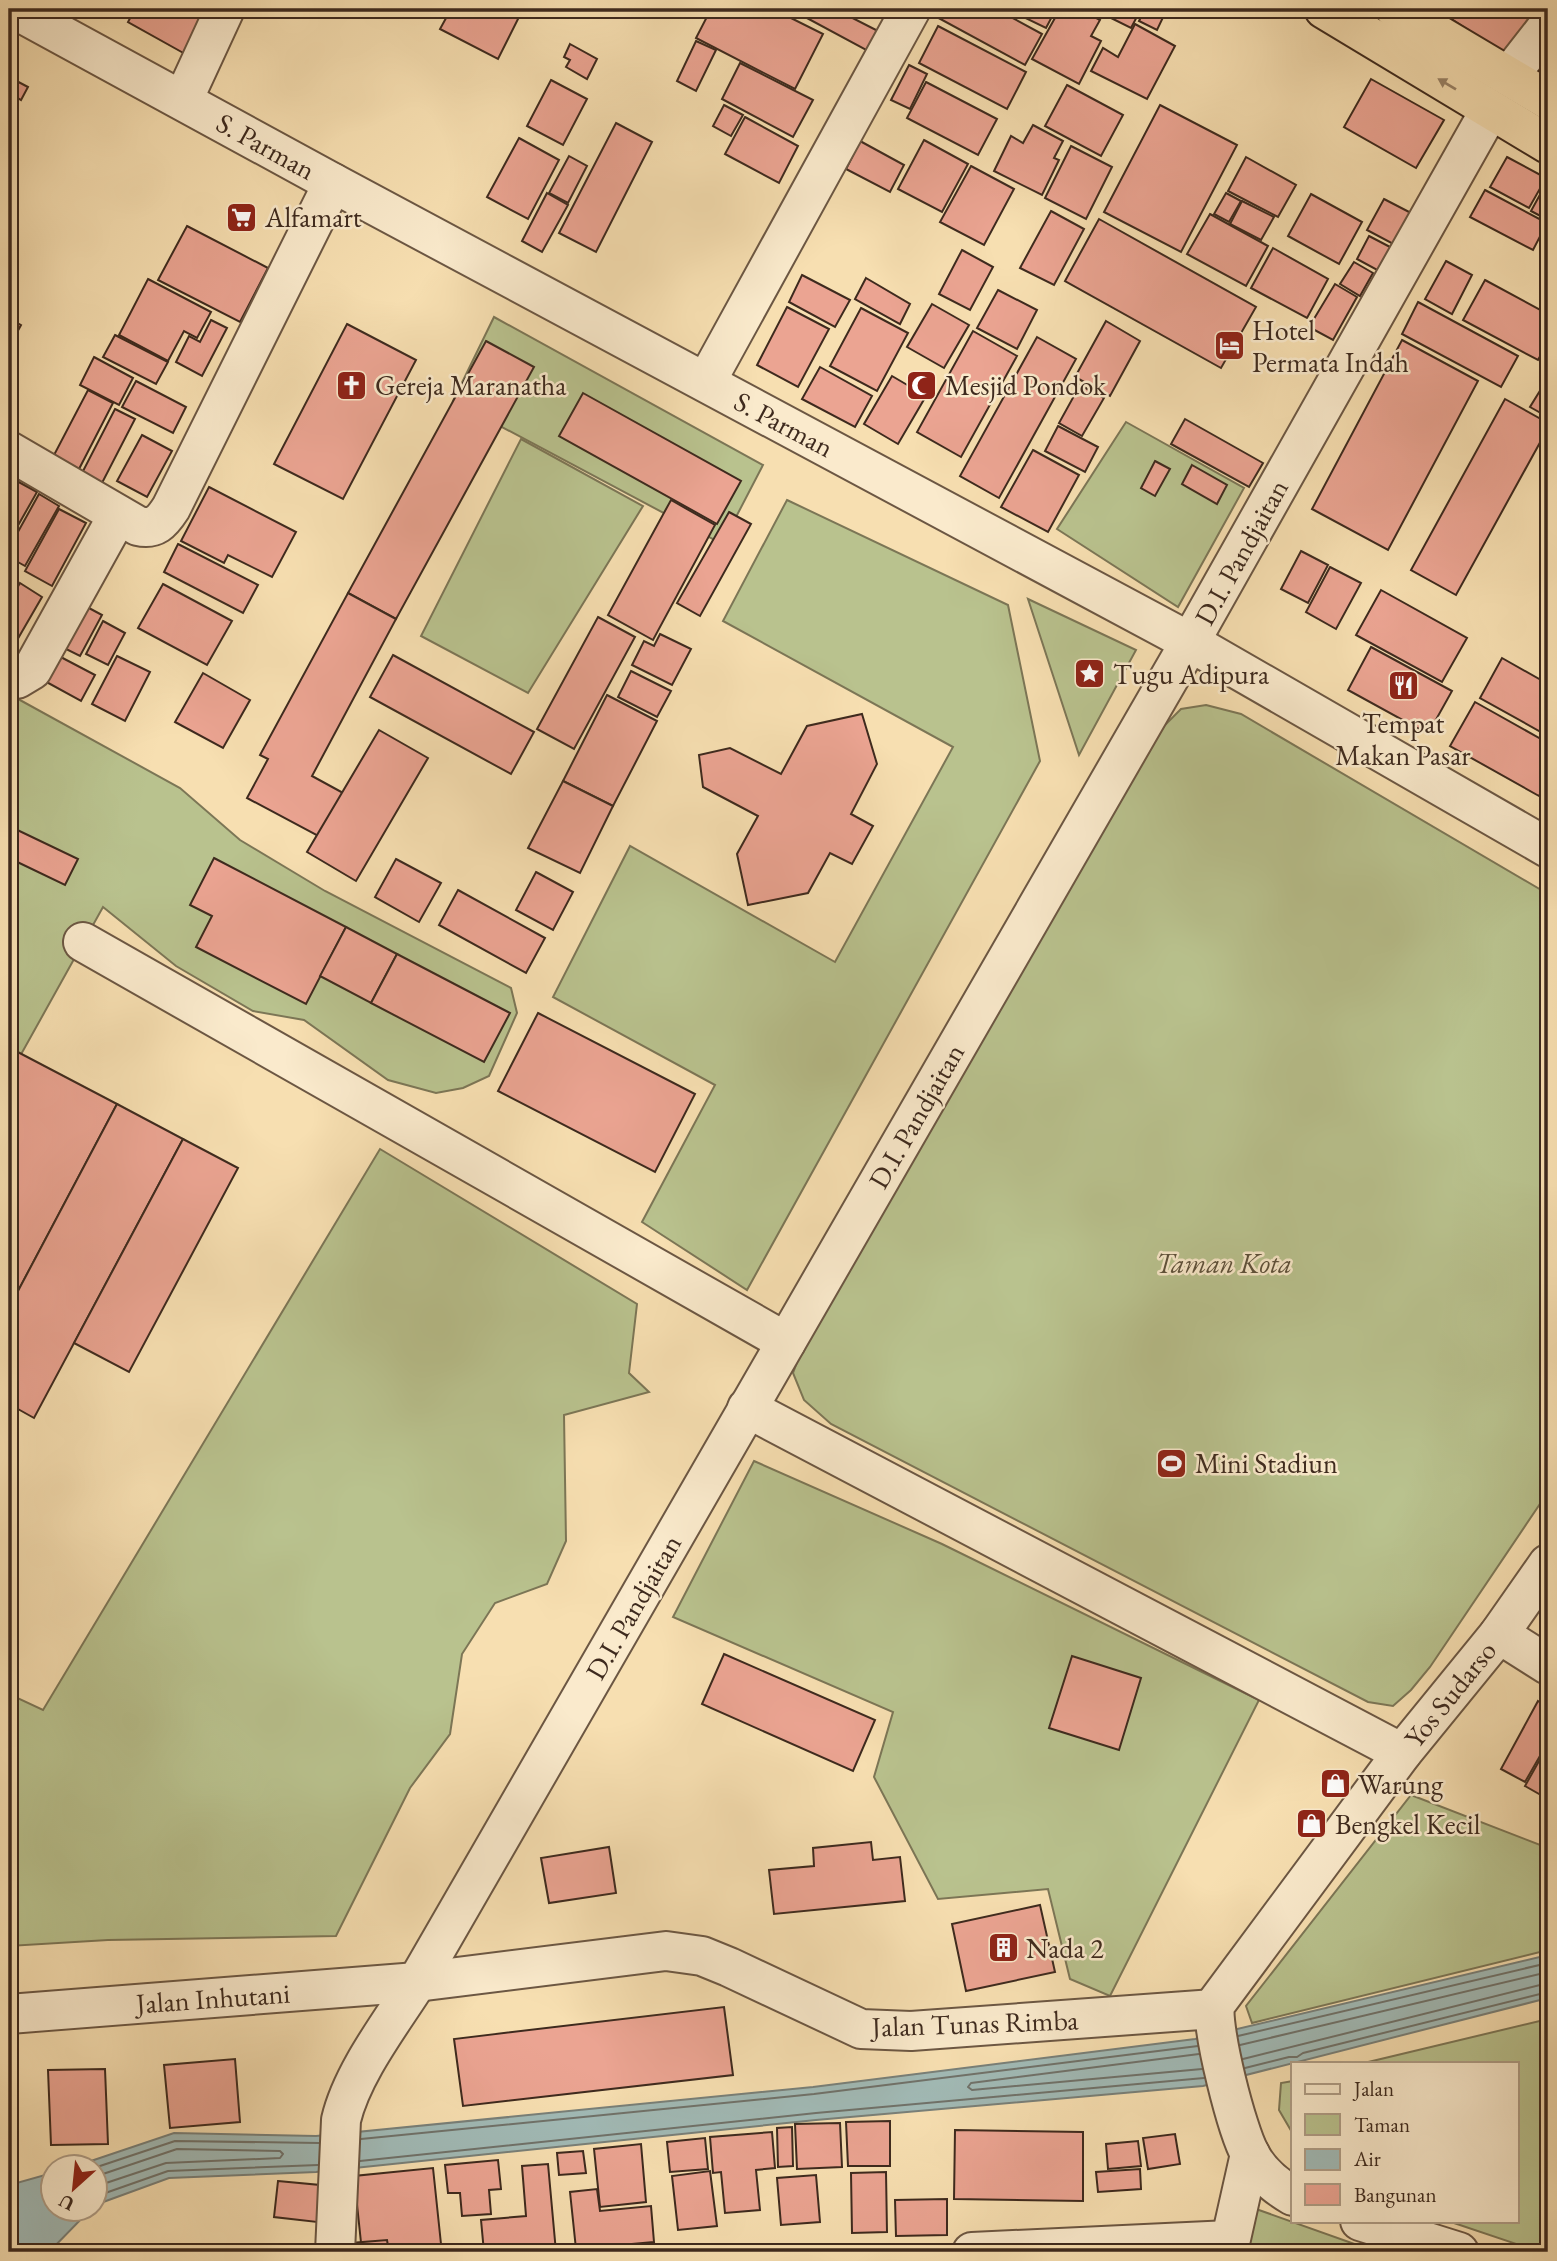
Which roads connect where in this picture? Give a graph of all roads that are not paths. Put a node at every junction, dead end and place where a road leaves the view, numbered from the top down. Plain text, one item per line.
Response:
1 (14, 9) edge
2 (225, 9) edge
3 (911, 9) edge
4 (1324, 9) edge
5 (1395, 9) edge
6 (1548, 26) edge
7 (1509, 76) junction
8 (183, 100) junction
9 (1548, 100) edge
10 (1490, 110) junction
11 (1548, 144) edge
12 (333, 183) junction
13 (706, 382) junction
14 (9, 451) edge
15 (118, 515) junction
16 (1190, 642) junction
17 (9, 676) edge
18 (1548, 848) edge
19 (83, 942) dead end
20 (786, 1342) junction
21 (747, 1408) junction
22 (1548, 1564) edge
23 (1499, 1634) junction
24 (1548, 1665) edge
25 (1402, 1752) junction
26 (417, 1982) junction
27 (9, 2014) edge
28 (1216, 2019) junction
29 (1250, 2154) junction
30 (1291, 2195) edge
31 (1363, 2222) edge
32 (1229, 2246) edge
33 (335, 2249) edge
34 (972, 2252) edge
35 (1459, 2252) edge

1 - 8 street, S. Parman
2 - 8 street
3 - 13 street
10 -> 4 highway
5 - 7 highway
6 - 7 street
7 - 9 highway
8 - 12 street, S. Parman
10 - 11 highway
10 - 16 street, D.I. Pandjaitan
12 - 13 street, S. Parman
12 - 15 street
13 - 16 street, S. Parman
14 - 15 street
15 - 17 street
16 - 18 street, S. Parman
16 - 20 street, D.I. Pandjaitan
19 - 20 street
20 - 21 street, D.I. Pandjaitan
21 - 25 street
21 - 26 street, D.I. Pandjaitan
22 - 23 street, Yos Sudarso
23 - 24 street
23 - 25 street, Yos Sudarso
25 - 28 street, Yos Sudarso
26 - 27 street, Jalan Inhutani
26 - 28 street, Jalan Tunas Rimba
26 - 33 street, D.I. Pandjaitan
28 - 29 street
29 - 30 street
29 - 32 street
31 - 35 street
32 - 34 street

